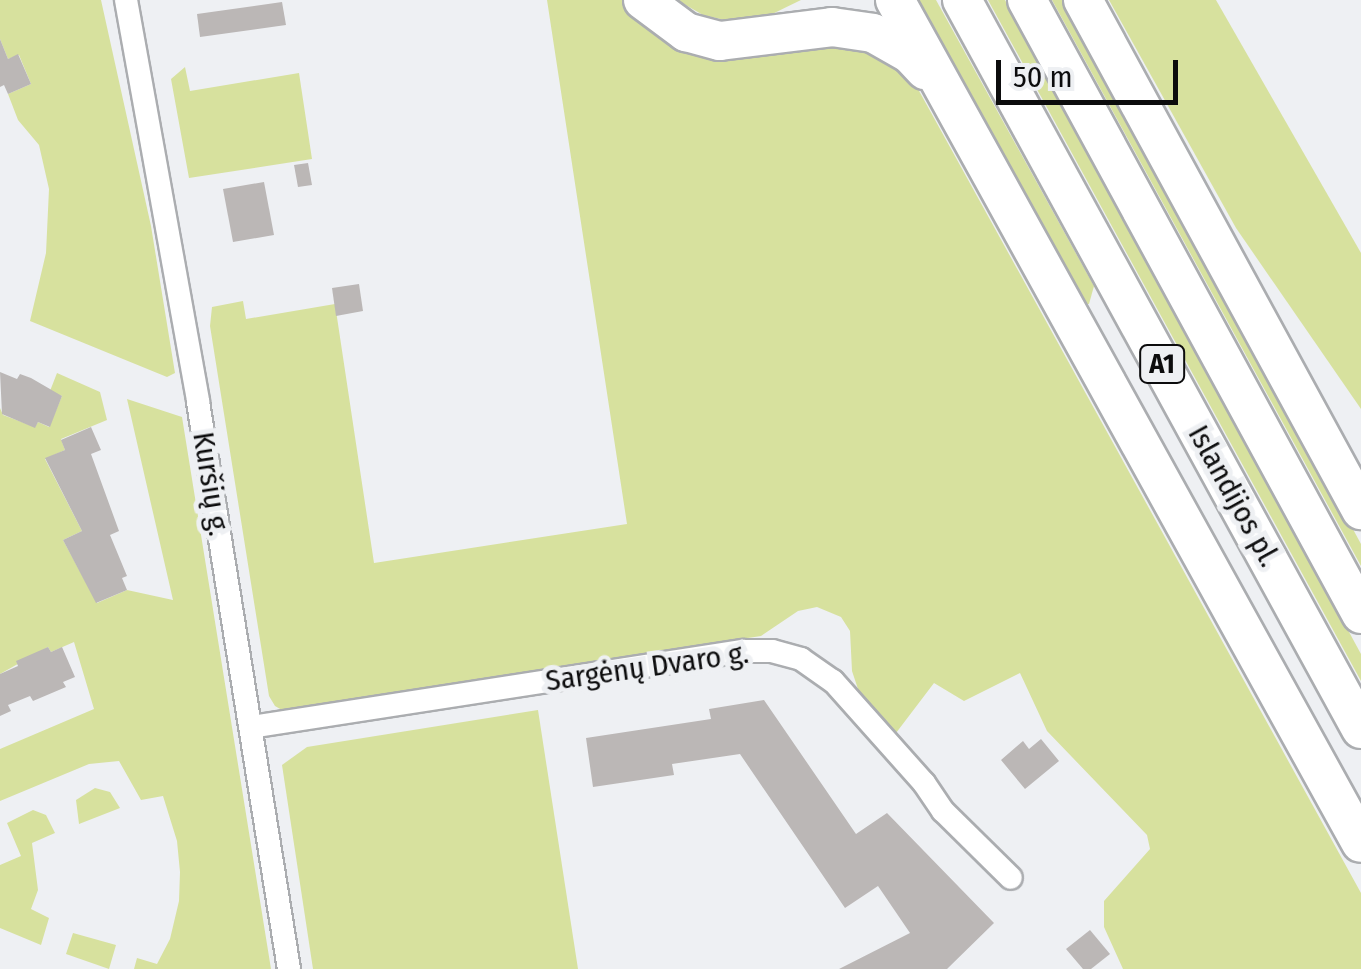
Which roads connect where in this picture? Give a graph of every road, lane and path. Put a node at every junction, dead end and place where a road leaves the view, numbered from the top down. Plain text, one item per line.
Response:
1 (126, 0) edge
2 (643, 0) edge
3 (815, 0) edge
4 (894, 0) edge
5 (962, 0) edge
6 (1027, 0) edge
7 (1083, 0) edge
8 (786, 30) junction
9 (944, 90) junction
10 (1361, 510) edge
11 (1308, 516) junction
12 (1361, 597) edge
13 (1361, 614) edge
14 (251, 727) junction
15 (1361, 728) edge
16 (1361, 843) edge
17 (1011, 878) dead end
18 (289, 969) edge

1 - 14 street, Kuršių g.
2 - 8 highway
3 - 8 highway
4 - 9 highway
5 - 15 highway, Islandijos pl. / A1
6 - 11 highway, Islandijos pl. / A1
7 - 10 highway
8 - 9 highway
9 - 16 highway
11 - 12 highway
11 - 13 highway, Islandijos pl. / A1
14 - 17 street, Sargėnų Dvaro g.
14 - 18 street, Kuršių g.

